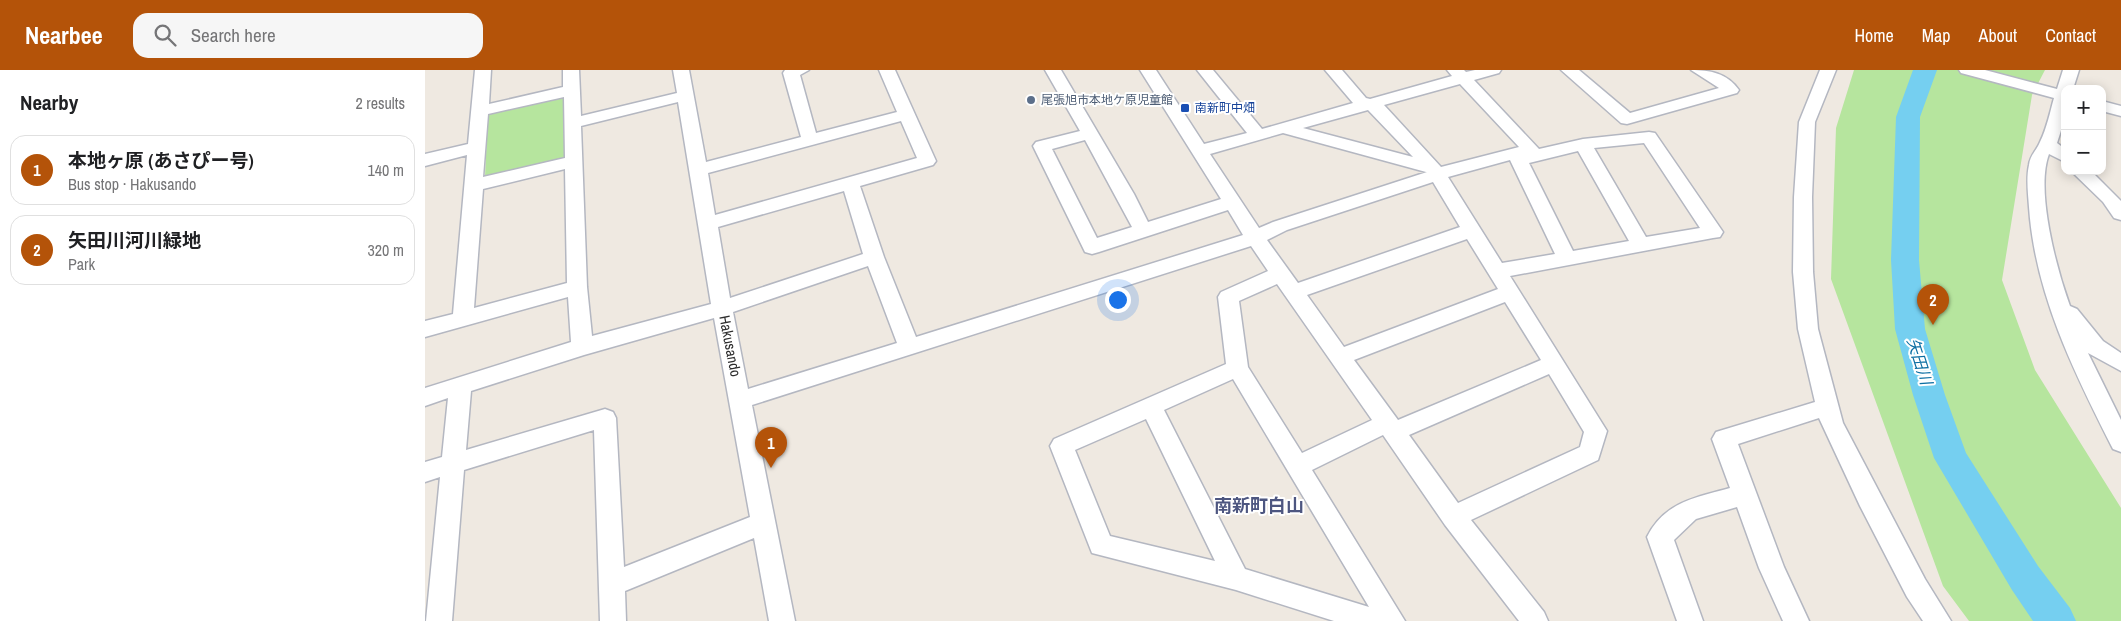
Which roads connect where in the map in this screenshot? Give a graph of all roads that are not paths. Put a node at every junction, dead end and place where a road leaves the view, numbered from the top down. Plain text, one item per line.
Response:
1 (483, 70) edge
2 (571, 70) edge
3 (681, 70) edge
4 (801, 70) edge
5 (887, 70) edge
6 (1053, 70) edge
7 (1148, 70) edge
8 (1205, 70) edge
9 (1333, 70) edge
10 (1493, 70) edge
11 (1569, 70) edge
12 (1699, 70) edge
13 (1967, 70) edge
14 (2071, 70) edge
15 (1827, 73) edge
16 (1459, 74) edge
17 (572, 90) junction
18 (2060, 95) edge
19 (684, 96) junction
20 (1366, 104) junction
21 (2106, 107) edge
22 (479, 111) junction
23 (2121, 111) edge
24 (907, 114) junction
25 (573, 123) junction
26 (1283, 128) junction
27 (1089, 133) junction
28 (1258, 135) junction
29 (810, 140) junction
30 (1583, 144) junction
31 (2048, 145) junction
32 (477, 147) junction
33 (1200, 151) junction
34 (1529, 153) junction
35 (2061, 154) edge
36 (425, 160) edge
37 (572, 162) junction
38 (697, 170) junction
39 (1436, 172) junction
40 (2085, 175) edge
41 (851, 185) junction
42 (474, 186) junction
43 (2115, 199) edge
44 (1233, 202) junction
45 (2121, 214) edge
46 (707, 224) junction
47 (1143, 230) junction
48 (1472, 230) junction
49 (1255, 238) junction
50 (1641, 245) junction
51 (875, 257) junction
52 (1567, 258) junction
53 (1497, 271) junction
54 (1287, 283) junction
55 (577, 286) junction
56 (1510, 292) junction
57 (722, 308) junction
58 (2061, 309) junction
59 (463, 319) junction
60 (425, 329) edge
61 (909, 346) junction
62 (582, 347) junction
63 (1340, 357) junction
64 (1554, 363) junction
65 (2121, 364) edge
66 (1237, 368) junction
67 (460, 387) junction
68 (425, 398) edge
69 (740, 400) junction
70 (1151, 406) junction
71 (1827, 407) junction
72 (1390, 427) junction
73 (2121, 442) edge
74 (452, 463) junction
75 (1297, 466) junction
76 (425, 472) edge
77 (1744, 495) junction
78 (1454, 517) junction
79 (763, 524) junction
80 (1236, 578) junction
81 (611, 584) junction
82 (439, 621) edge
83 (613, 621) edge
84 (782, 621) edge
85 (1374, 621) edge
86 (1392, 621) edge
87 (1535, 621) edge
88 (1690, 621) edge
89 (1796, 621) edge
90 (1938, 621) edge
91 (1949, 621) edge

1 - 22 street
2 - 17 street
3 - 19 street, Hakusando
4 - 29 street
5 - 24 street
6 - 27 street
7 - 33 street
8 - 28 street
9 - 20 street
10 - 16 street
11 - 12 street
13 - 18 street
14 - 18 street
15 - 71 street
15 - 91 street
16 - 20 street
16 - 34 street
17 - 22 street
17 - 25 street
18 - 31 street
19 - 25 street
19 - 38 street, Hakusando
20 - 26 street
20 - 39 street
21 - 23 street
22 - 32 street
24 - 29 street
24 - 41 street
25 - 37 street
26 - 28 street
26 - 39 street
27 - 47 street
27 - 47 street
28 - 33 street
29 - 38 street
30 - 34 street
30 - 50 street
30 - 50 street
31 - 35 street
31 - 58 street
32 - 36 street
32 - 42 street
33 - 44 street
34 - 39 street
34 - 52 street
37 - 42 street
37 - 55 street
38 - 46 street, Hakusando
39 - 48 street
39 - 49 street
40 - 43 street
41 - 46 street
41 - 51 street
42 - 59 street
43 - 45 street
44 - 47 street
44 - 49 street
46 - 57 street, Hakusando
48 - 53 street
48 - 54 street
49 - 54 street
49 - 61 street
50 - 52 street
51 - 57 street
51 - 61 street
52 - 53 street
53 - 56 street
54 - 63 street
54 - 66 street
55 - 59 street
55 - 62 street
56 - 63 street
56 - 64 street
57 - 62 street
57 - 69 street, Hakusando
58 - 65 street
58 - 73 street
59 - 60 street
61 - 69 street
62 - 67 street
63 - 72 street
64 - 72 street
64 - 78 street
66 - 70 street
66 - 75 street
67 - 68 street
67 - 74 street
69 - 79 street, Hakusando
70 - 80 street
70 - 80 street
71 - 77 street
71 - 90 street
72 - 75 street
72 - 78 street
74 - 76 street
74 - 81 street
74 - 82 street
75 - 86 street
77 - 88 street
77 - 89 street
78 - 87 street
79 - 81 street
79 - 84 street, Hakusando
80 - 85 street
81 - 83 street

